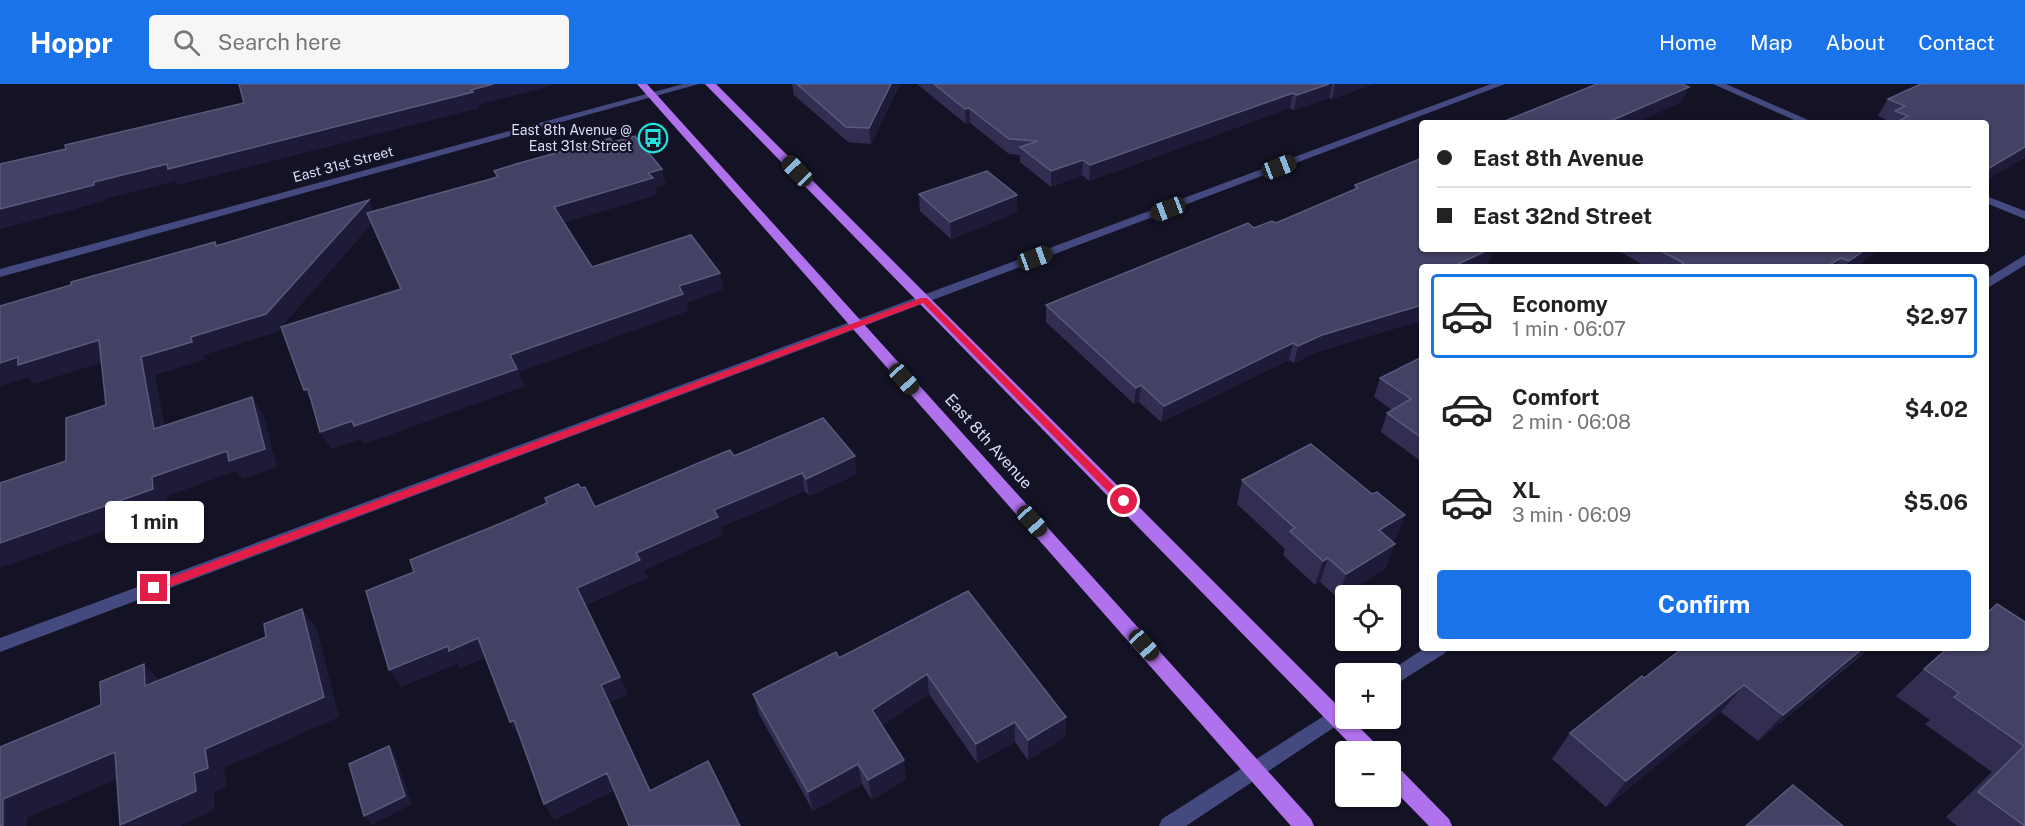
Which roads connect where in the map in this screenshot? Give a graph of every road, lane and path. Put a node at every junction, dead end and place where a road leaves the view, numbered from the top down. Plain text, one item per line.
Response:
1 (642, 84) edge
2 (694, 84) edge
3 (710, 84) edge
4 (1500, 84) edge
5 (1718, 84) edge
6 (652, 96) junction
7 (1803, 120) edge
8 (1989, 199) edge
9 (2025, 215) edge
10 (2025, 259) edge
11 (0, 273) edge
12 (1989, 283) edge
13 (924, 300) junction
14 (857, 325) junction
15 (0, 645) edge
16 (1434, 651) edge
17 (1401, 673) edge
18 (1335, 707) edge
19 (1335, 717) edge
20 (1353, 729) edge
21 (1363, 741) edge
22 (1256, 769) junction
23 (1401, 783) edge
24 (1169, 826) edge
25 (1304, 826) edge
26 (1442, 826) edge

1 - 6 main road, East 8th Avenue
2 - 6 street, East 31st Street
3 - 13 main road
4 - 13 street
5 - 7 street
6 - 11 street, East 31st Street
6 - 14 main road, East 8th Avenue
8 - 9 street
10 - 12 street
13 - 14 street
13 - 18 main road
14 - 15 street
14 - 22 main road, East 8th Avenue
16 - 17 street
19 - 22 street
20 - 21 main road
22 - 24 street
22 - 25 main road, East 8th Avenue
23 - 26 main road

